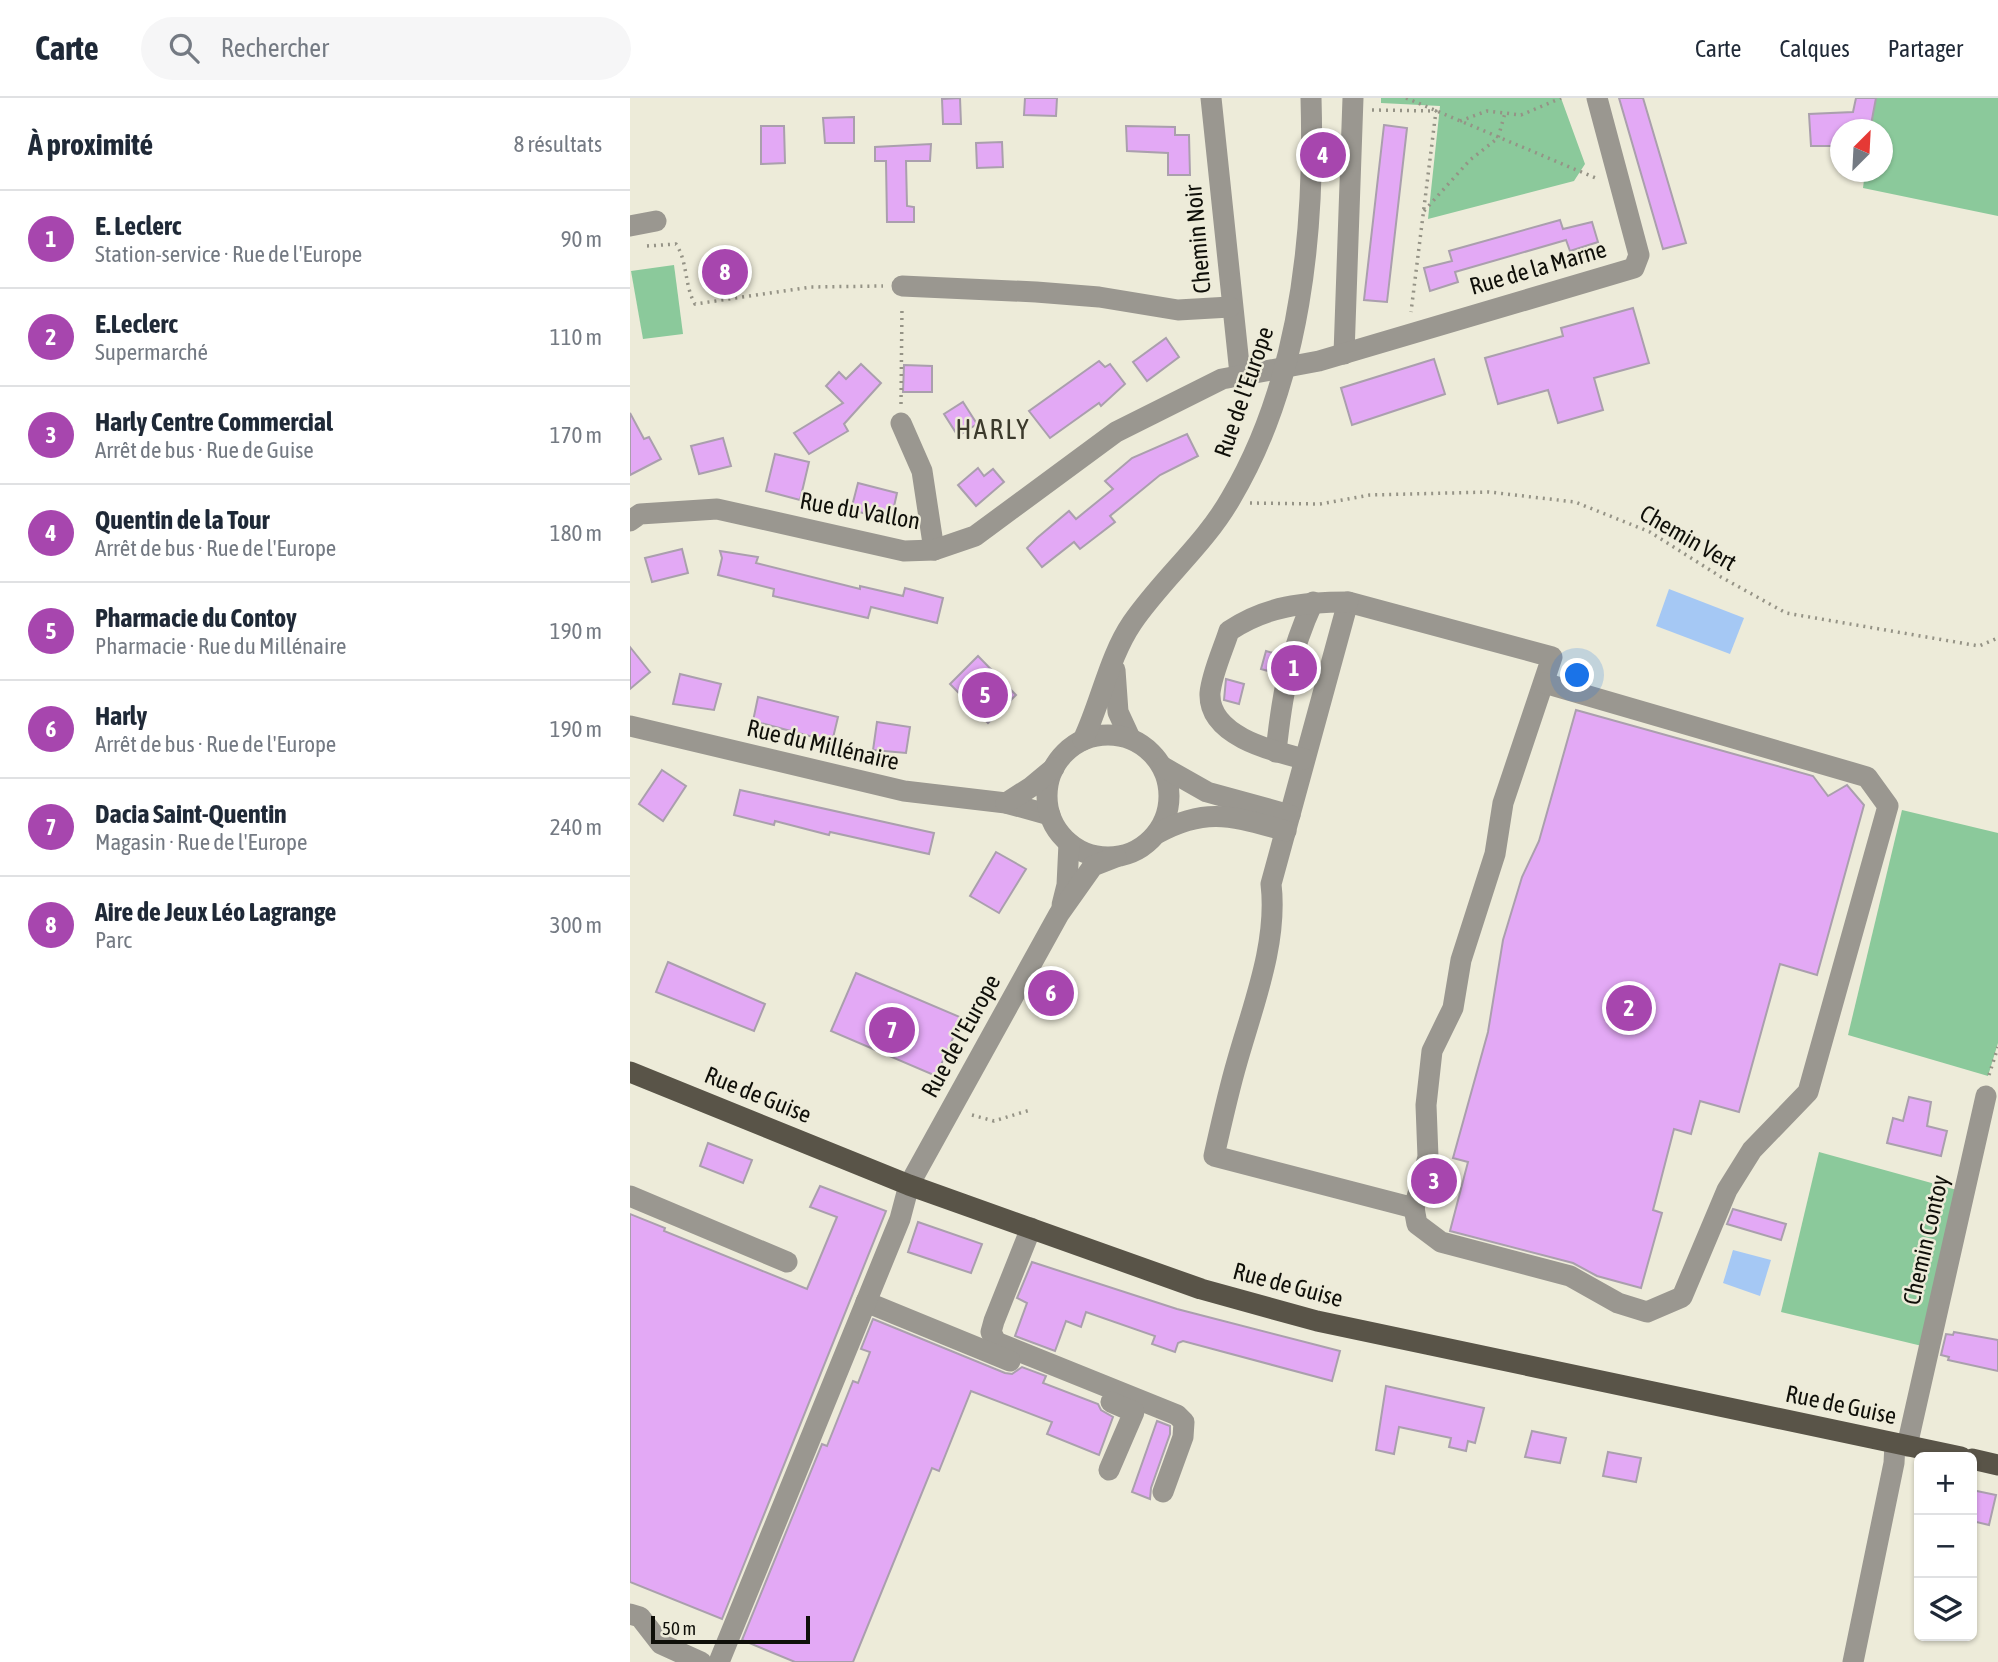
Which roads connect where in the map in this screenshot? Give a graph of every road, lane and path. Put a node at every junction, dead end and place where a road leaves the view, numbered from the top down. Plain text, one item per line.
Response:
1 (1211, 98) edge
2 (1311, 98) edge
3 (1405, 98) edge
4 (1560, 98) edge
5 (1597, 98) edge
6 (1353, 104) edge
7 (1436, 111) junction
8 (1505, 113) junction
9 (1459, 122) junction
10 (1498, 138) junction
11 (1623, 188) junction
12 (1423, 211) junction
13 (656, 221) dead end
14 (630, 226) edge
15 (639, 247) dead end
16 (902, 286) junction
17 (1230, 307) junction
18 (1408, 334) junction
19 (1344, 354) junction
20 (1285, 365) junction
21 (1240, 374) junction
22 (901, 423) joint
23 (1230, 501) junction
24 (630, 521) edge
25 (934, 550) junction
26 (1313, 602) junction
27 (1348, 602) junction
28 (1998, 638) edge
29 (1114, 662) junction
30 (1544, 682) junction
31 (630, 726) edge
32 (1130, 738) junction
33 (1083, 740) junction
34 (1276, 752) junction
35 (1304, 759) junction
36 (1163, 767) junction
37 (1054, 768) junction
38 (1006, 803) junction
39 (1050, 815) junction
40 (1288, 823) junction
41 (1158, 833) junction
42 (1069, 843) junction
43 (1116, 857) junction
44 (1059, 914) junction
45 (1998, 1047) edge
46 (630, 1072) edge
47 (1986, 1096) joint
48 (951, 1110) junction
49 (1030, 1110) dead end
50 (909, 1185) junction
51 (630, 1196) edge
52 (1414, 1208) junction
53 (1031, 1228) junction
54 (787, 1262) dead end
55 (866, 1302) junction
56 (1901, 1445) junction
57 (1936, 1452) edge
58 (1977, 1461) edge
59 (1998, 1465) edge
60 (1109, 1470) dead end
61 (1163, 1492) dead end
62 (630, 1614) edge
63 (701, 1662) edge
64 (719, 1662) edge
65 (1853, 1662) edge

1 - 17 street, Chemin Noir
2 - 20 street, Rue de l'Europe
3 - 7 path
4 - 8 path
5 - 11 street, Rue de la Marne
6 - 7 path
6 - 19 street
7 - 9 path
7 - 12 path
8 - 9 path
8 - 10 path
9 - 10 path
10 - 11 path
10 - 12 path
11 - 18 street, Rue de la Marne
12 - 18 path
13 - 14 street
15 - 16 path
16 - 17 street
16 - 22 path
17 - 21 street, Chemin Noir
18 - 19 street, Rue de la Marne
19 - 20 street, Rue de la Marne
20 - 21 street, Rue du Vallon
20 - 23 street, Rue de l'Europe
21 - 25 street, Rue du Vallon
22 - 25 street
23 - 28 path, Chemin Vert
23 - 29 street, Rue de l'Europe
24 - 25 street, Rue du Vallon
26 - 27 street
26 - 34 street
26 - 34 street
27 - 30 street
27 - 35 street
29 - 32 street, Rue de l'Europe
29 - 33 street, Rue de l'Europe
30 - 52 street
30 - 52 street
31 - 38 street, Rue du Millénaire
32 - 33 street
32 - 36 street
33 - 37 street
34 - 35 street
35 - 40 street
36 - 40 street
36 - 41 street
37 - 38 street
37 - 39 street
38 - 39 street, Rue du Millénaire
39 - 42 street
40 - 41 street
40 - 52 street
41 - 43 street
42 - 43 street
42 - 44 street, Rue de l'Europe
43 - 44 street, Rue de l'Europe
44 - 48 street, Rue de l'Europe
45 - 47 path
46 - 50 main road, Rue de Guise
47 - 56 street, Chemin Contoy
48 - 49 path
48 - 50 street, Rue de l'Europe
50 - 53 main road, Rue de Guise
50 - 55 street, Rue de l'Europe
51 - 54 street
53 - 56 main road, Rue de Guise
53 - 61 street
55 - 60 street
55 - 64 street, Rue de l'Europe
56 - 57 main road, Rue de Guise
56 - 65 street, Chemin Contoy
58 - 59 main road
62 - 63 street

